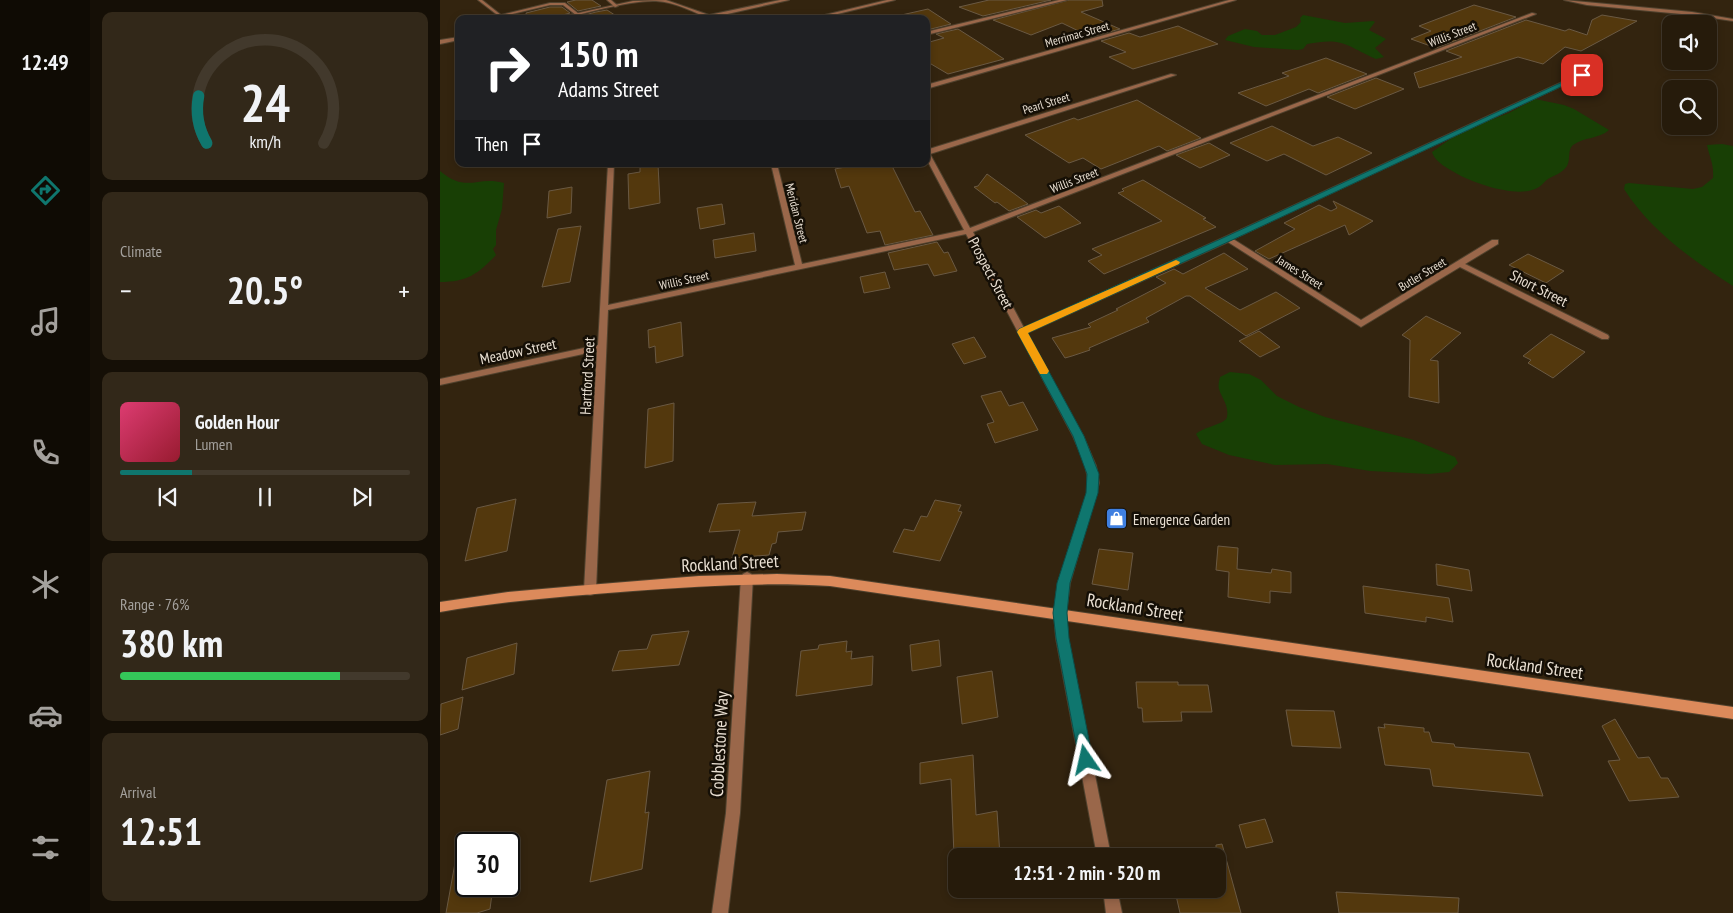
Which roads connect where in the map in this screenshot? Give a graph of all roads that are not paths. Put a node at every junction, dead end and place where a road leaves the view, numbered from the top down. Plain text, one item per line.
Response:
1 (480, 0) edge
2 (542, 0) edge
3 (609, 0) edge
4 (654, 0) edge
5 (787, 0) edge
6 (893, 0) edge
7 (1065, 0) edge
8 (1234, 0) edge
9 (1566, 0) edge
10 (548, 4) junction
11 (616, 6) junction
12 (576, 14) junction
13 (1534, 14) dead end
14 (499, 15) edge
15 (508, 15) edge
16 (571, 15) edge
17 (705, 15) edge
18 (725, 15) edge
19 (827, 15) edge
20 (1733, 20) edge
21 (930, 33) edge
22 (455, 39) edge
23 (440, 42) edge
24 (1599, 67) dead end
25 (1173, 76) dead end
26 (930, 86) edge
27 (930, 152) edge
28 (930, 160) edge
29 (611, 167) edge
30 (775, 167) edge
31 (969, 232) junction
32 (1228, 239) junction
33 (1495, 242) dead end
34 (1460, 264) junction
35 (799, 268) junction
36 (604, 308) junction
37 (1361, 324) joint
38 (1022, 332) junction
39 (1604, 337) dead end
40 (602, 347) junction
41 (440, 382) edge
42 (748, 577) junction
43 (590, 590) junction
44 (440, 608) edge
45 (1060, 613) junction
46 (1733, 713) edge
47 (1102, 848) edge
48 (1112, 898) edge
49 (720, 913) edge
50 (1114, 913) edge

1 - 14 lane
2 - 10 lane
3 - 11 lane
4 - 11 street
4 - 17 street
5 - 18 street
6 - 19 street
7 - 21 street
8 - 26 street, Merrimac Street
9 - 20 street
10 - 12 lane
10 - 15 lane
11 - 12 street
12 - 16 street
13 - 31 street, Willis Street
22 - 23 street
24 - 32 street
25 - 27 street, Pearl Street
28 - 31 street, Prospect Street
29 - 36 street, Hartford Street
30 - 35 street, Meridan Street
31 - 35 street, Willis Street
31 - 38 street, Prospect Street
32 - 37 street, James Street
32 - 38 street
33 - 34 street, Butler Street
34 - 37 street, Butler Street
34 - 39 street, Short Street
35 - 36 street, Willis Street
36 - 40 street, Hartford Street
38 - 45 street, Prospect Street
40 - 41 street, Meadow Street
40 - 43 street, Hartford Street
42 - 43 street, Rockland Street
42 - 45 street, Rockland Street
42 - 49 street, Cobblestone Way
43 - 44 street, Rockland Street
45 - 46 street, Rockland Street
45 - 47 street, Prospect Street
48 - 50 street

